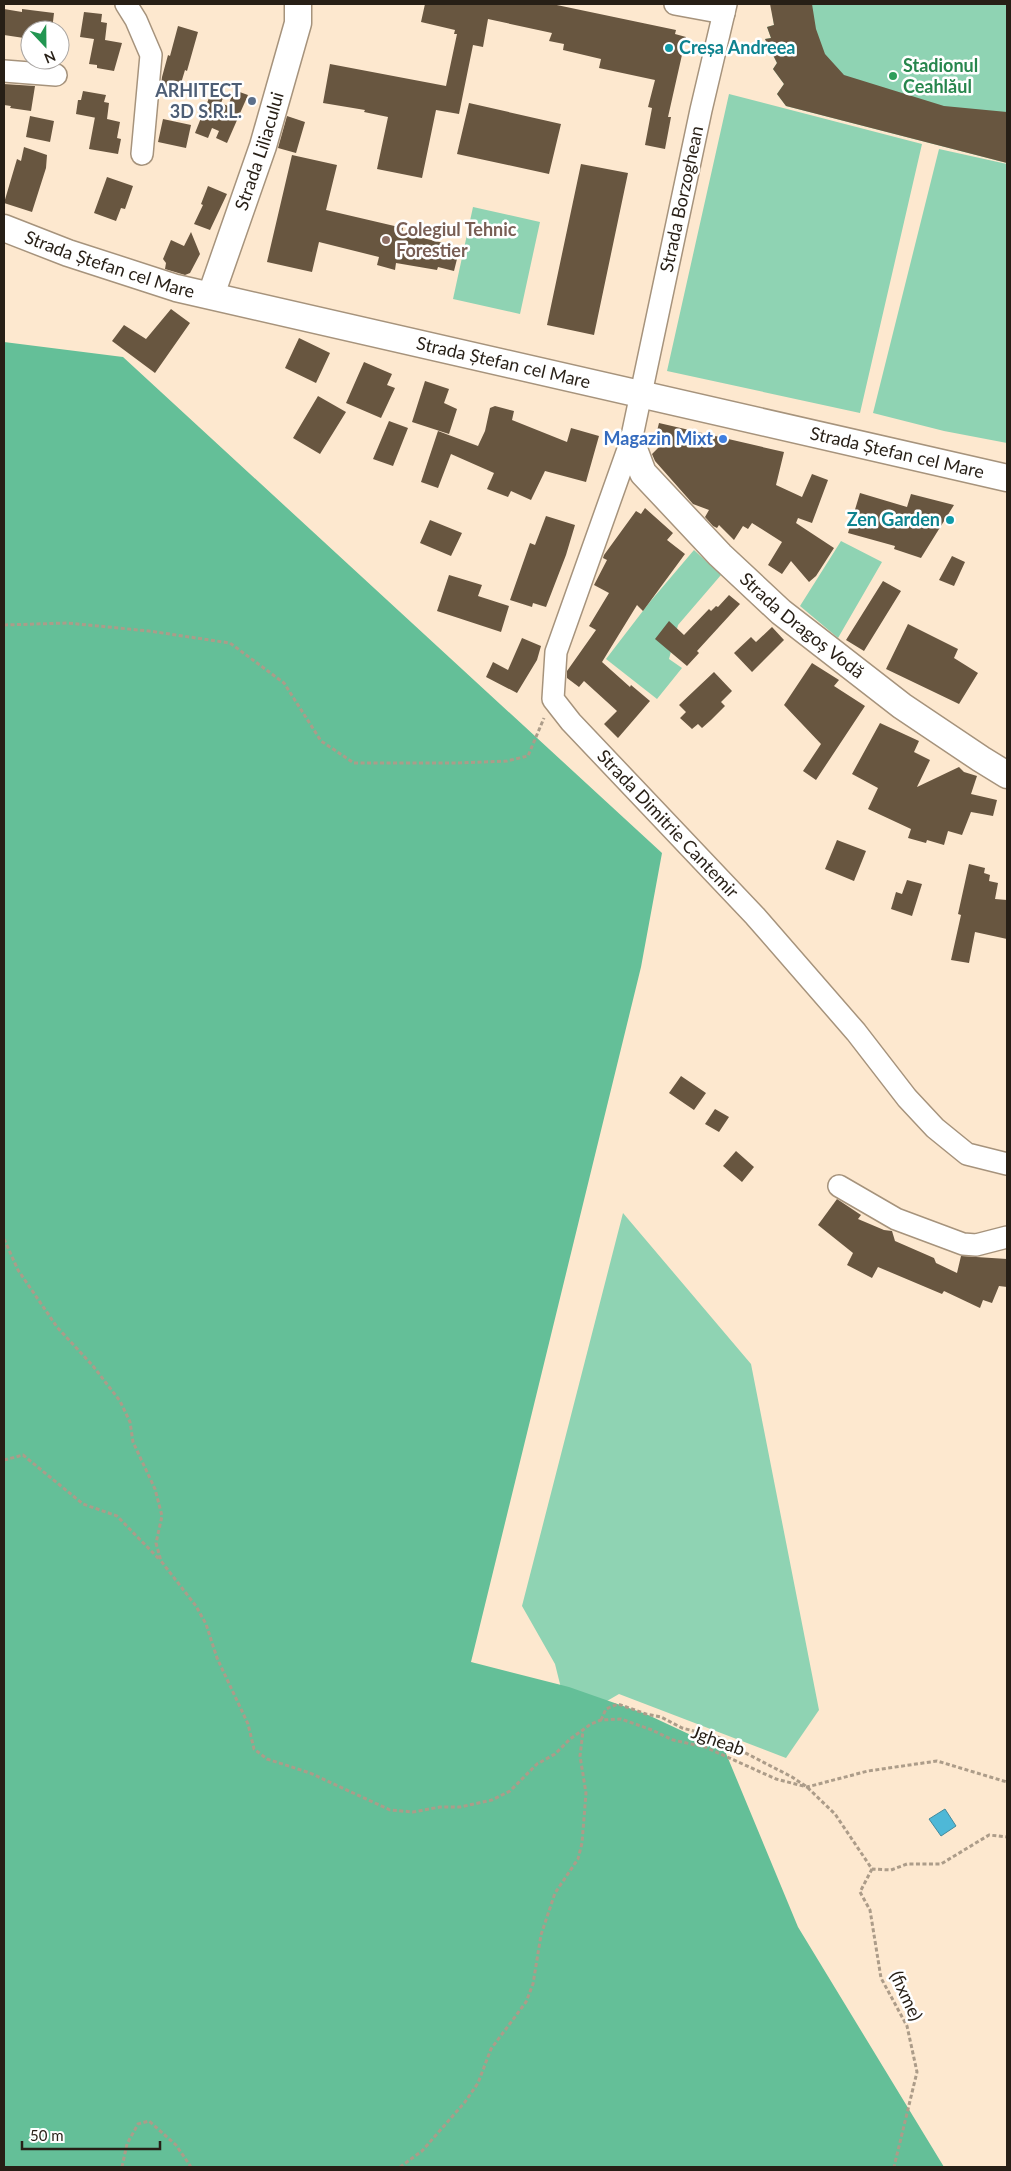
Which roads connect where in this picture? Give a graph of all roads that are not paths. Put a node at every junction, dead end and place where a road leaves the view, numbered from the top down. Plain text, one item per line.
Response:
1 (126, 4) edge
2 (298, 4) edge
3 (675, 4) edge
4 (725, 9) edge
5 (4, 71) edge
6 (56, 75) dead end
7 (142, 154) dead end
8 (4, 228) edge
9 (211, 295) junction
10 (641, 395) junction
11 (631, 441) junction
12 (1007, 478) edge
13 (1007, 775) edge
14 (1007, 1164) edge
15 (839, 1186) dead end
16 (1007, 1237) edge

1 - 7 street
2 - 9 street, Strada Liliacului
3 - 4 street
4 - 10 street, Strada Borzoghean
5 - 6 street
8 - 9 street, Strada Ștefan cel Mare
9 - 10 street, Strada Ștefan cel Mare
10 - 11 street
10 - 12 street, Strada Ștefan cel Mare
11 - 13 street, Strada Dragoș Vodă
11 - 14 street, Strada Dimitrie Cantemir
15 - 16 street

